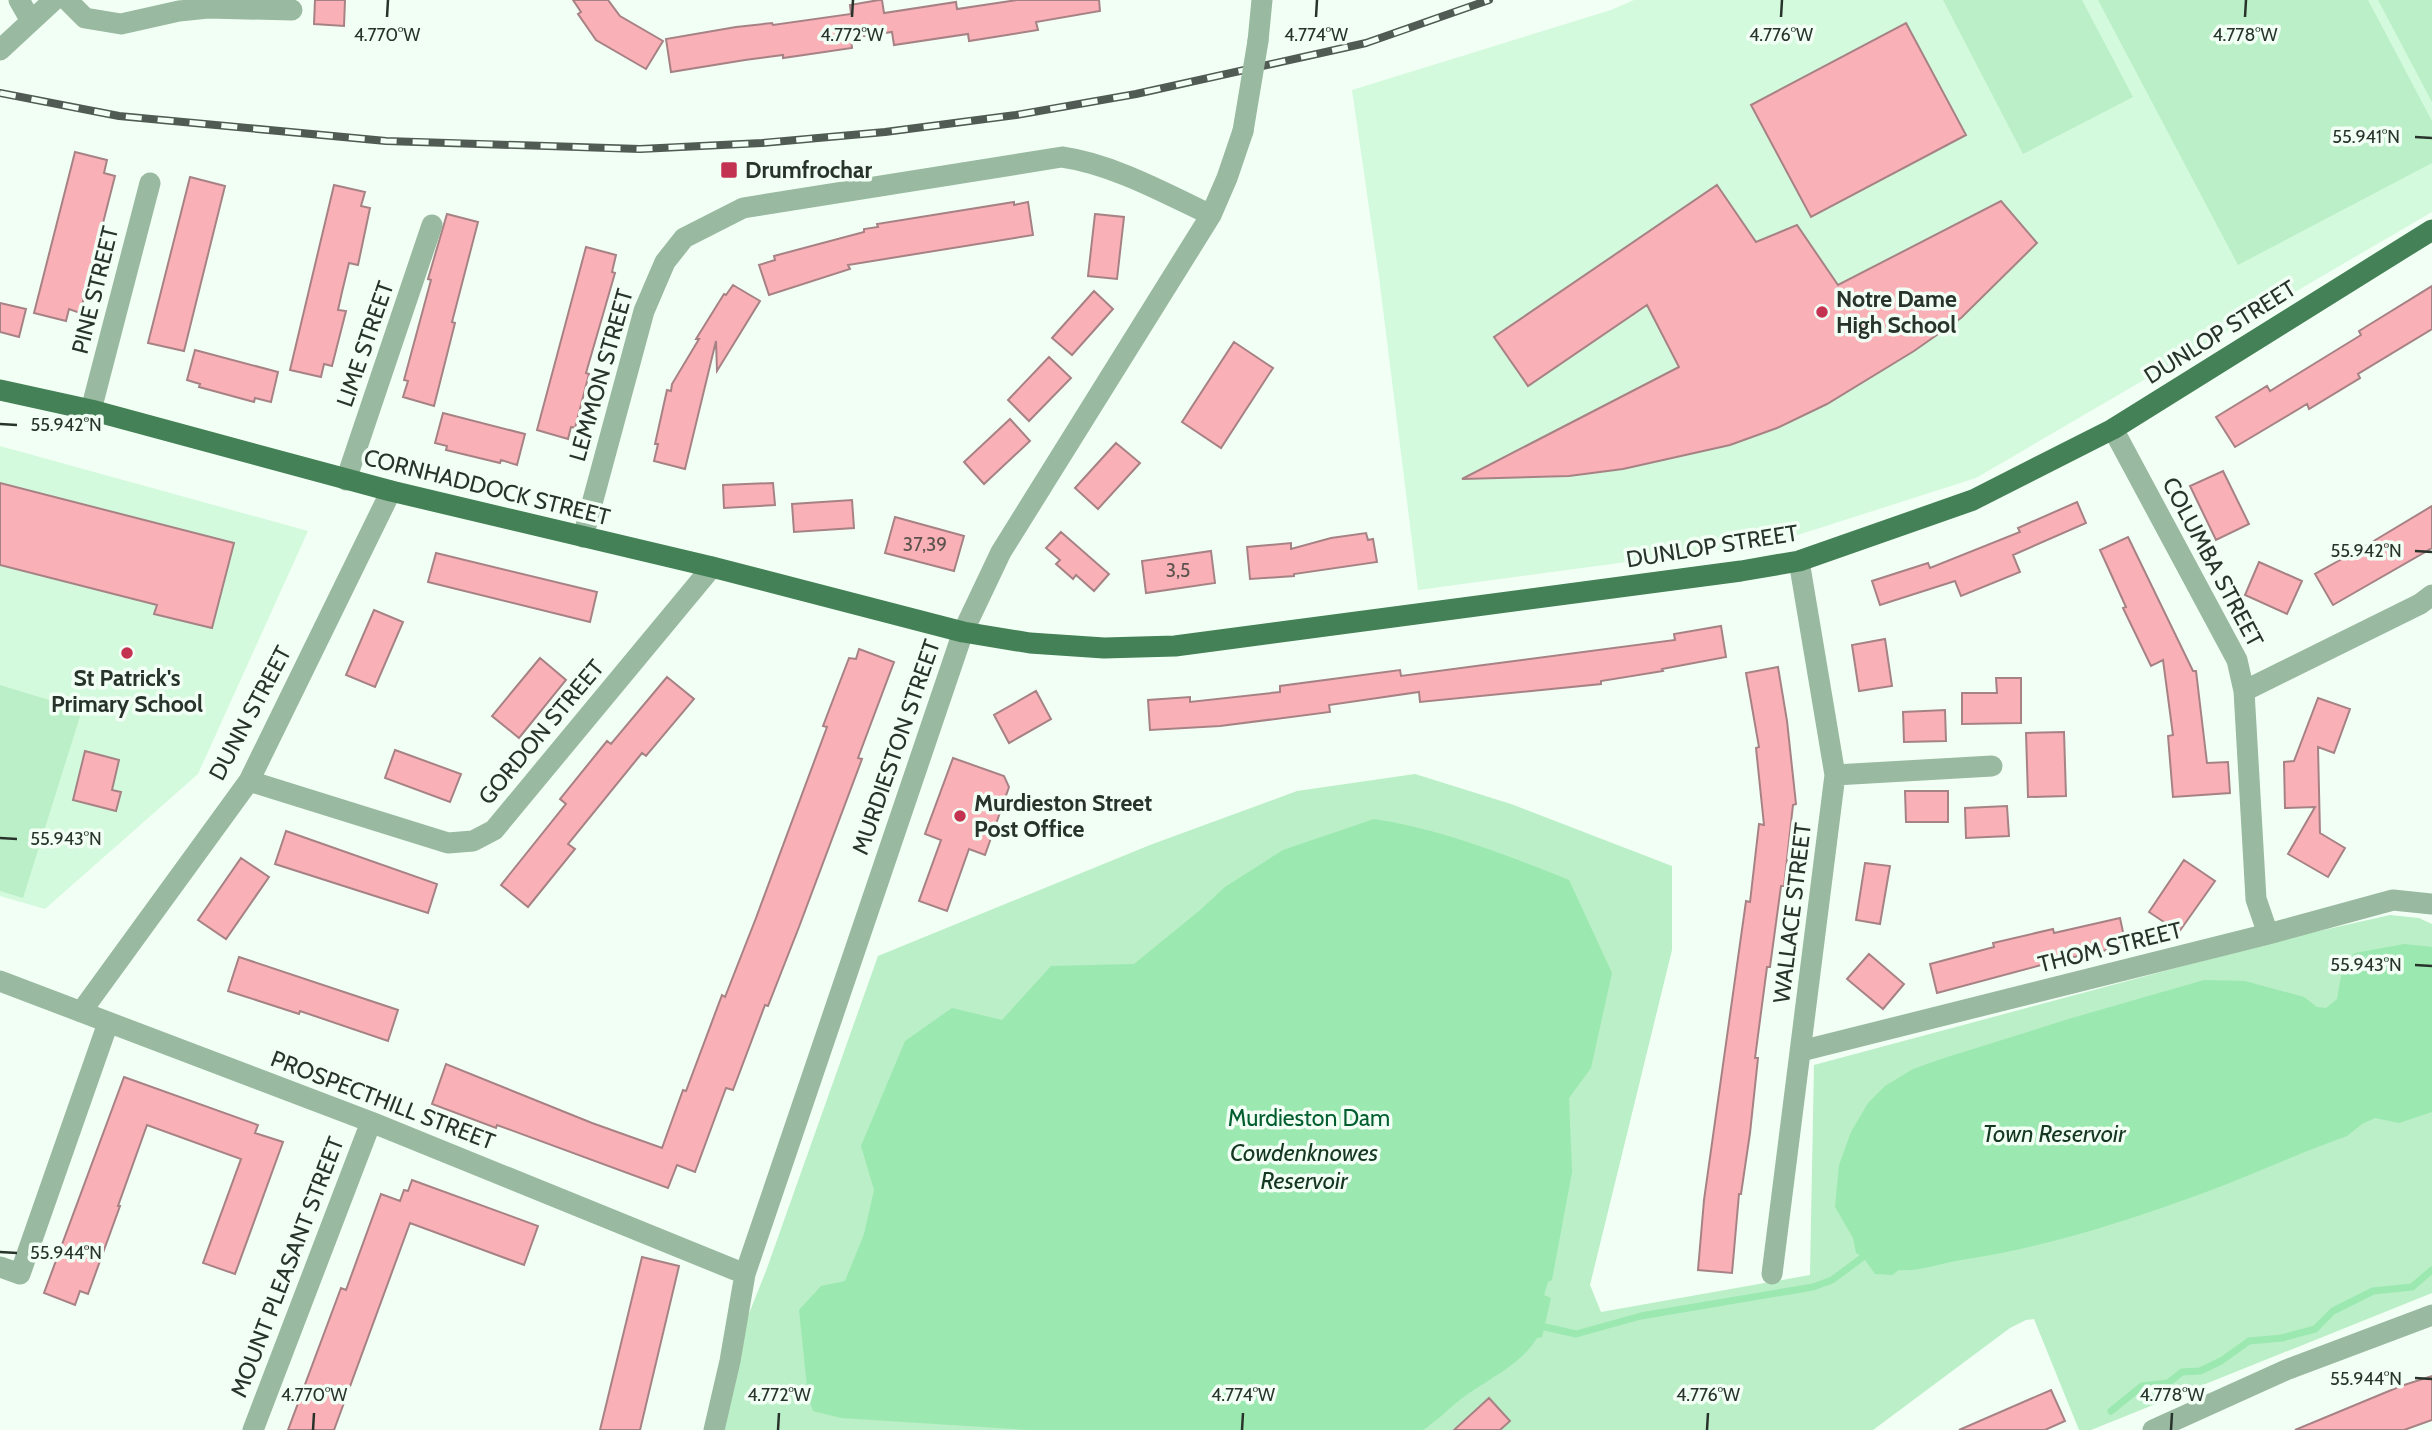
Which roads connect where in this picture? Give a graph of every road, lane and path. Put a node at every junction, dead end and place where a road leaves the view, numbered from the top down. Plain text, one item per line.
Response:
1 (19, 0) edge
2 (54, 0) edge
3 (67, 0) edge
4 (1262, 0) edge
5 (292, 10) dead end
6 (31, 21) junction
7 (0, 50) edge
8 (149, 183) dead end
9 (1211, 215) junction
10 (432, 225) dead end
11 (2432, 230) edge
12 (0, 390) edge
13 (91, 410) junction
14 (2113, 429) junction
15 (346, 480) junction
16 (391, 491) junction
17 (583, 537) junction
18 (1799, 561) junction
19 (712, 568) junction
20 (2432, 596) edge
21 (963, 632) junction
22 (2244, 691) junction
23 (1992, 766) dead end
24 (1835, 775) junction
25 (249, 781) junction
26 (2432, 904) edge
27 (2268, 934) junction
28 (0, 981) edge
29 (80, 1012) junction
30 (108, 1023) junction
31 (1801, 1051) junction
32 (371, 1122) junction
33 (0, 1267) edge
34 (745, 1274) junction
35 (1772, 1274) dead end
36 (2432, 1315) edge
37 (253, 1430) edge
38 (714, 1430) edge
39 (2153, 1430) edge

1 - 6 street
2 - 6 street
3 - 5 street
4 - 9 street, MURDIESTON STREET, bridge
6 - 7 street
8 - 13 street, PINE STREET
9 - 17 street, LEMMON STREET
9 - 21 street, MURDIESTON STREET
10 - 15 street, LIME STREET
11 - 14 main road, DUNLOP STREET
12 - 13 main road, CORNHADDOCK STREET
13 - 15 main road, CORNHADDOCK STREET
14 - 18 main road, DUNLOP STREET
14 - 22 street, COLUMBA STREET
15 - 16 main road, CORNHADDOCK STREET
16 - 17 main road, CORNHADDOCK STREET
16 - 25 street, DUNN STREET
17 - 19 main road, CORNHADDOCK STREET
18 - 21 main road, DUNLOP STREET
18 - 24 street, WALLACE STREET
19 - 21 main road, CORNHADDOCK STREET
19 - 25 street, GORDON STREET
20 - 22 street
21 - 34 street, MURDIESTON STREET
22 - 27 street, COLUMBA STREET
23 - 24 street
24 - 31 street, WALLACE STREET
25 - 29 street, DUNN STREET
26 - 27 street, THOM STREET
27 - 31 street, THOM STREET
28 - 29 street, PROSPECTHILL STREET
29 - 30 street, PROSPECTHILL STREET
30 - 32 street, PROSPECTHILL STREET
30 - 33 street
31 - 35 street, WALLACE STREET
32 - 34 street, PROSPECTHILL STREET
32 - 37 street, MOUNT PLEASANT STREET
34 - 38 street, MURDIESTON STREET
36 - 39 street

